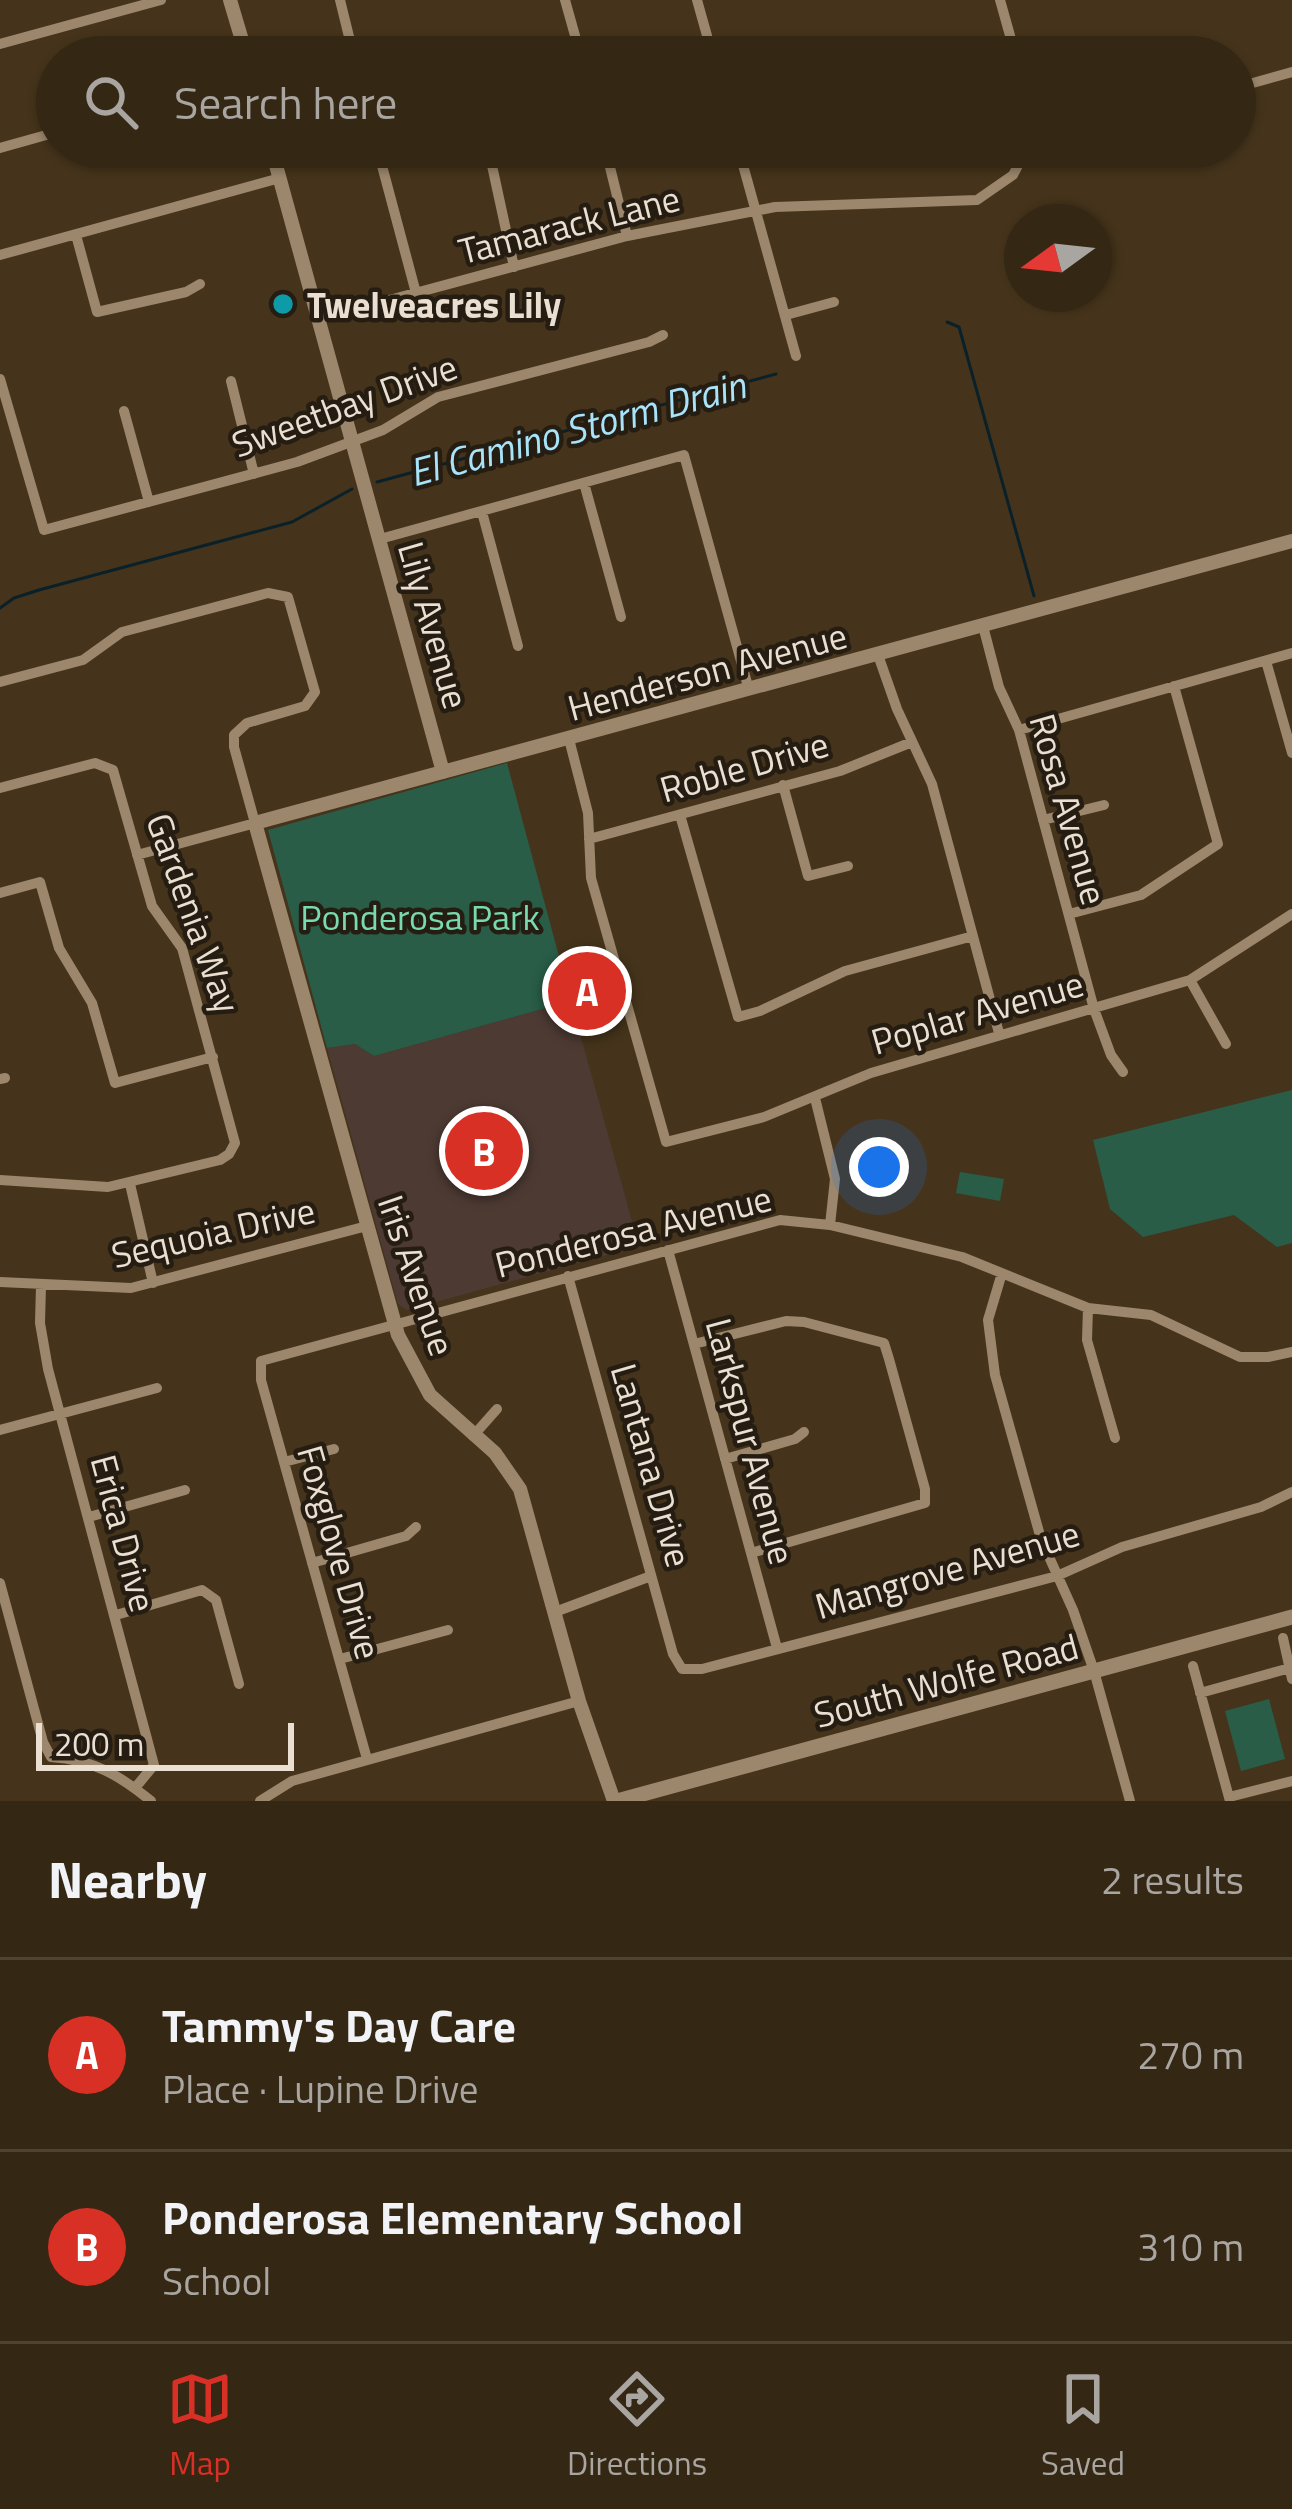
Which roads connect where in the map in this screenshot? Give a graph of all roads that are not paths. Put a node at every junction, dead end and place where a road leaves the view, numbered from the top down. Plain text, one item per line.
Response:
1 (161, 0) edge
2 (230, 0) edge
3 (340, 0) edge
4 (565, 0) edge
5 (697, 0) edge
6 (1000, 0) edge
7 (241, 36) edge
8 (349, 36) edge
9 (575, 36) edge
10 (707, 36) edge
11 (1010, 36) edge
12 (0, 44) edge
13 (1292, 72) edge
14 (1256, 82) edge
15 (36, 138) edge
16 (0, 148) edge
17 (277, 168) edge
18 (383, 168) edge
19 (493, 168) edge
20 (610, 168) edge
21 (744, 168) edge
22 (1017, 168) edge
23 (280, 178) junction
24 (756, 211) junction
25 (76, 235) junction
26 (627, 236) junction
27 (0, 255) edge
28 (514, 267) junction
29 (200, 284) dead end
30 (416, 293) junction
31 (834, 302) dead end
32 (786, 315) junction
33 (319, 320) junction
34 (663, 335) dead end
35 (796, 356) dead end
36 (0, 380) edge
37 (230, 380) dead end
38 (124, 411) dead end
39 (352, 440) junction
40 (254, 474) junction
41 (584, 483) junction
42 (149, 502) junction
43 (482, 512) junction
44 (380, 539) junction
45 (1292, 541) edge
46 (621, 617) dead end
47 (982, 626) junction
48 (518, 646) dead end
49 (1292, 653) edge
50 (878, 656) junction
51 (1266, 661) junction
52 (0, 682) edge
53 (1174, 686) junction
54 (749, 691) junction
55 (1019, 730) junction
56 (568, 739) junction
57 (912, 742) junction
58 (1292, 753) edge
59 (443, 772) junction
60 (783, 785) junction
61 (0, 788) edge
62 (1104, 805) dead end
63 (680, 815) junction
64 (1043, 820) junction
65 (255, 824) junction
66 (589, 839) junction
67 (137, 855) junction
68 (848, 866) dead end
69 (0, 893) edge
70 (1070, 914) junction
71 (1292, 914) edge
72 (973, 936) junction
73 (1190, 980) junction
74 (1094, 1009) junction
75 (999, 1034) junction
76 (1226, 1044) dead end
77 (213, 1057) junction
78 (1123, 1072) dead end
79 (815, 1098) junction
80 (0, 1180) edge
81 (130, 1184) junction
82 (830, 1225) junction
83 (367, 1226) junction
84 (668, 1250) junction
85 (1002, 1273) junction
86 (568, 1276) junction
87 (0, 1282) edge
88 (153, 1283) junction
89 (41, 1286) junction
90 (1088, 1308) junction
91 (395, 1325) junction
92 (694, 1344) junction
93 (1292, 1352) edge
94 (261, 1361) joint
95 (157, 1388) dead end
96 (497, 1409) dead end
97 (60, 1413) junction
98 (0, 1430) edge
99 (804, 1432) dead end
100 (473, 1436) junction
101 (1115, 1438) dead end
102 (334, 1449) dead end
103 (725, 1459) junction
104 (284, 1462) junction
105 (184, 1490) dead end
106 (1292, 1492) edge
107 (88, 1517) junction
108 (416, 1527) dead end
109 (751, 1553) junction
110 (312, 1563) junction
111 (651, 1576) junction
112 (1057, 1576) junction
113 (0, 1583) edge
114 (555, 1612) junction
115 (116, 1616) junction
116 (1292, 1617) edge
117 (448, 1630) dead end
118 (1283, 1637) dead end
119 (777, 1648) junction
120 (340, 1659) junction
121 (1192, 1666) dead end
122 (682, 1669) joint
123 (1094, 1671) junction
124 (1291, 1674) edge
125 (239, 1684) dead end
126 (1200, 1694) junction
127 (579, 1701) junction
128 (367, 1759) junction
129 (1292, 1781) edge
130 (135, 1788) junction
131 (1230, 1799) edge
132 (151, 1801) edge
133 (260, 1801) edge
134 (615, 1801) edge
135 (1130, 1801) edge

1 - 12 street
2 - 7 street
3 - 8 street
4 - 9 street
5 - 10 street
6 - 11 street
13 - 14 street
15 - 16 street
17 - 23 street, Lily Avenue
18 - 30 street
19 - 28 street
20 - 26 street
21 - 24 street
22 - 24 street, Tamarack Lane
23 - 25 street
23 - 33 street, Lily Avenue
24 - 26 street, Tamarack Lane
24 - 32 street
25 - 27 street
25 - 29 street
26 - 28 street, Tamarack Lane
28 - 30 street, Tamarack Lane
30 - 33 street, Tamarack Lane
31 - 32 street
32 - 35 street
33 - 39 street, Lily Avenue
34 - 39 street, Sweetbay Drive
36 - 42 street, Sweetbay Drive
37 - 40 street
38 - 42 street
39 - 40 street, Sweetbay Drive
39 - 44 street, Lily Avenue
40 - 42 street, Sweetbay Drive
41 - 43 street
41 - 46 street
41 - 54 street
43 - 44 street
43 - 48 street
44 - 59 street, Lily Avenue
45 - 47 street, Henderson Avenue
47 - 50 street, Henderson Avenue
47 - 55 street, Rosa Avenue
49 - 51 street
50 - 54 street, Henderson Avenue
50 - 57 street
51 - 53 street
51 - 58 street
52 - 65 street, Iris Avenue
53 - 55 street
53 - 70 street
54 - 56 street, Henderson Avenue
55 - 64 street, Rosa Avenue
56 - 59 street, Henderson Avenue
56 - 66 street
57 - 60 street, Roble Drive
57 - 72 street
59 - 65 street, Henderson Avenue
60 - 63 street, Roble Drive
60 - 68 street
61 - 67 street, Gardenia Way
62 - 64 street
63 - 66 street, Roble Drive
63 - 72 street
64 - 70 street, Rosa Avenue
65 - 67 street, Henderson Avenue
65 - 83 street, Iris Avenue
66 - 79 street, Poplar Avenue
67 - 77 street, Gardenia Way
69 - 77 street
70 - 74 street, Rosa Avenue
71 - 73 street, Poplar Avenue
72 - 75 street
73 - 74 street, Poplar Avenue
73 - 76 street
74 - 75 street, Poplar Avenue
74 - 78 street, Rosa Avenue
75 - 79 street, Poplar Avenue
77 - 81 street, Gardenia Way
79 - 82 street
80 - 81 street
81 - 88 street
82 - 84 street, Ponderosa Avenue
82 - 85 street, Ponderosa Avenue
83 - 88 street, Sequoia Drive
83 - 91 street, Iris Avenue
84 - 86 street, Ponderosa Avenue
84 - 92 street, Larkspur Avenue
85 - 90 street, Ponderosa Avenue
85 - 112 street
86 - 91 street, Ponderosa Avenue
86 - 111 street, Lantana Drive
87 - 89 street, Sequoia Drive
88 - 89 street, Sequoia Drive
89 - 97 street, Erica Drive
90 - 93 street, Ponderosa Avenue
90 - 101 street
91 - 94 street, Ponderosa Avenue
91 - 100 street, Iris Avenue
92 - 103 street, Larkspur Avenue
92 - 109 street
94 - 104 street, Foxglove Drive
95 - 97 street
96 - 100 street
97 - 98 street
97 - 107 street, Erica Drive
99 - 103 street
100 - 114 street, Iris Avenue
102 - 104 street
103 - 109 street, Larkspur Avenue
104 - 110 street, Foxglove Drive
105 - 107 street
106 - 112 street, Mangrove Avenue
107 - 115 street, Erica Drive
108 - 110 street
109 - 119 street, Larkspur Avenue
110 - 120 street, Foxglove Drive
111 - 114 street
111 - 122 street, Lantana Drive
112 - 119 street, Mangrove Avenue
112 - 123 street
113 - 130 street
114 - 127 street, Iris Avenue
115 - 125 street
115 - 130 street, Erica Drive
116 - 123 main road, South Wolfe Road
117 - 120 street
118 - 124 street
119 - 122 street, Mangrove Avenue
120 - 128 street, Foxglove Drive
121 - 126 street
123 - 134 main road, South Wolfe Road
123 - 135 street
124 - 126 street
126 - 131 street
127 - 128 street
127 - 134 street, Iris Avenue
128 - 133 street
129 - 131 street
130 - 132 street

